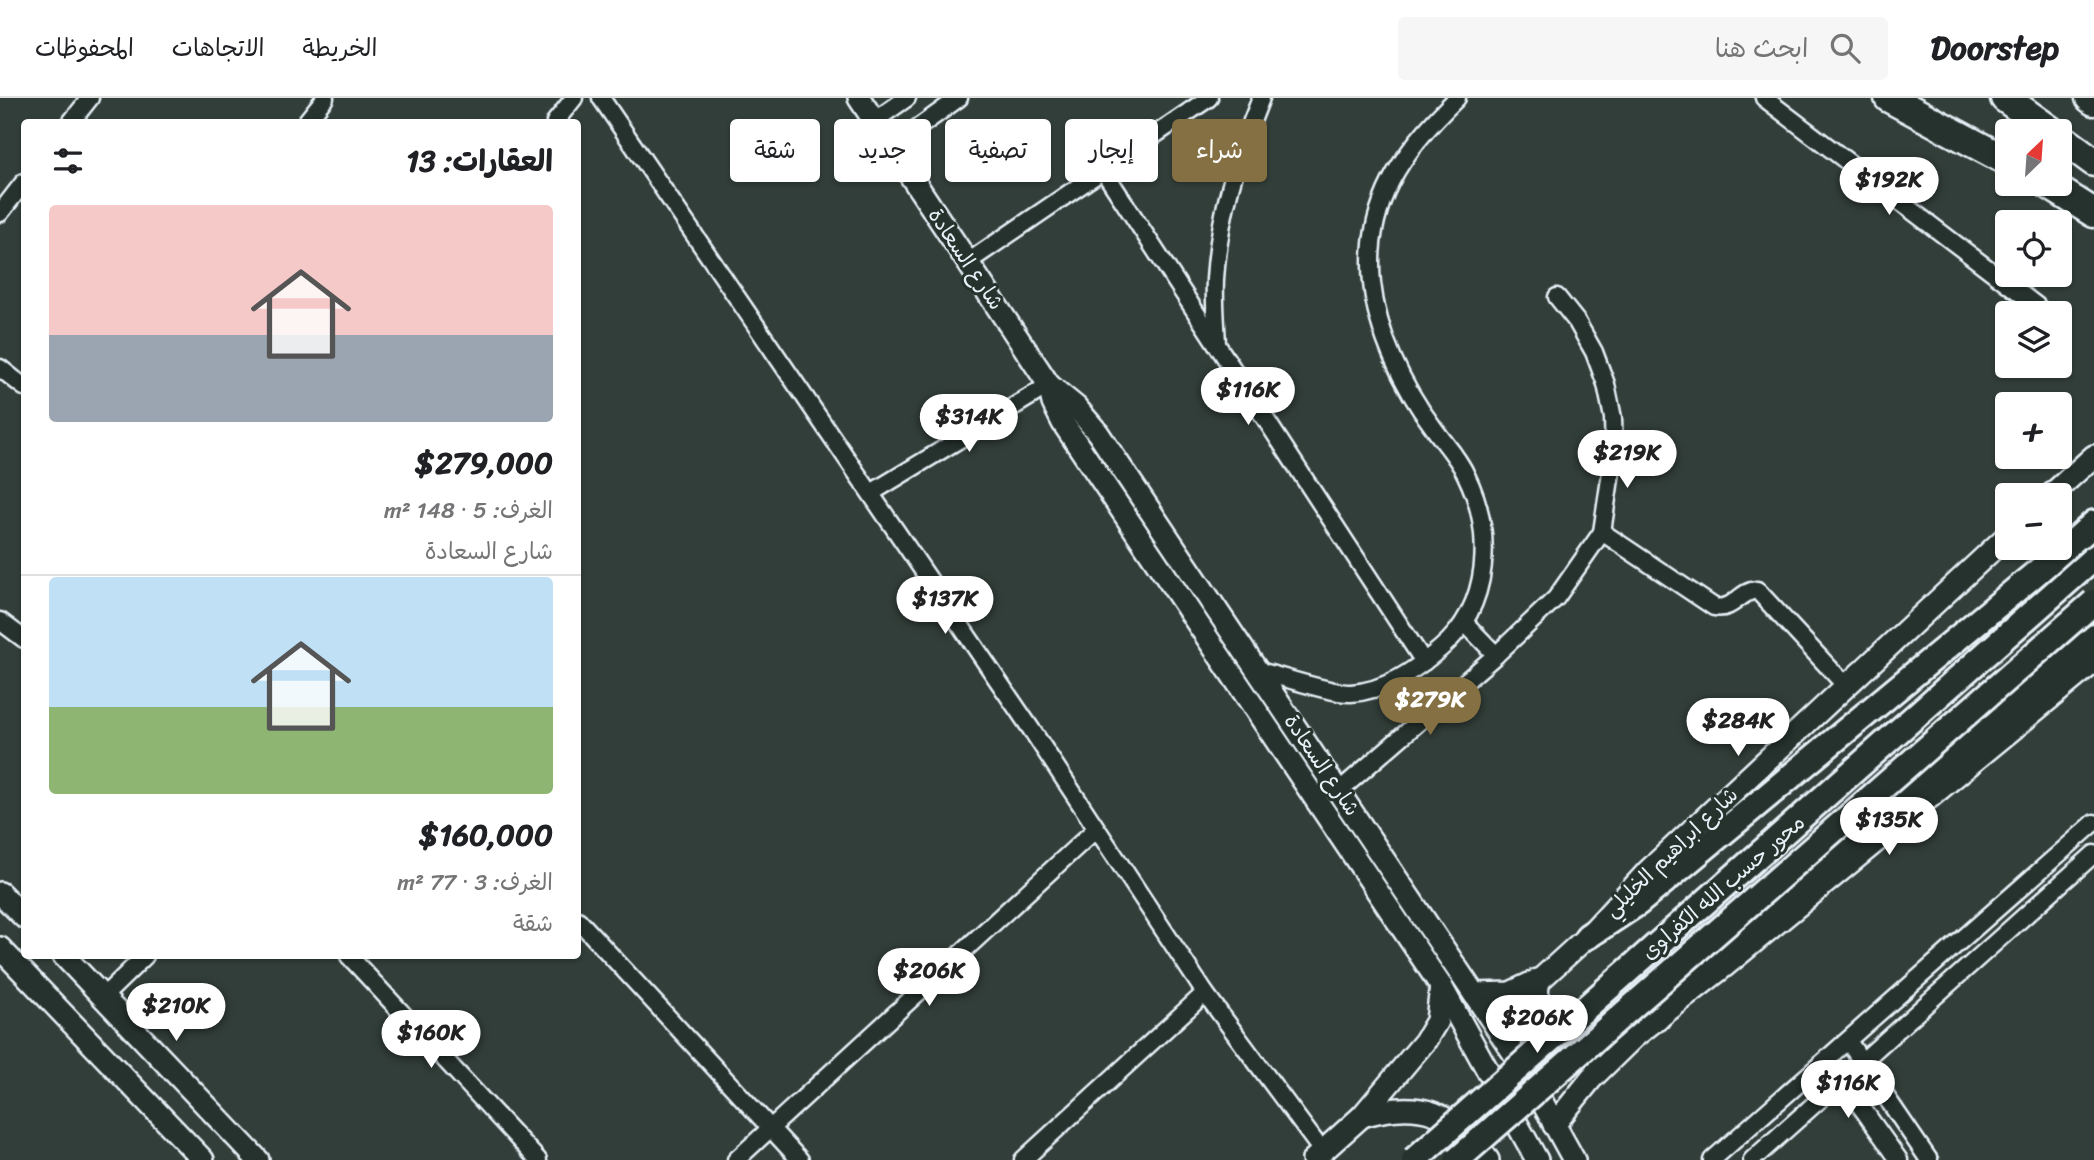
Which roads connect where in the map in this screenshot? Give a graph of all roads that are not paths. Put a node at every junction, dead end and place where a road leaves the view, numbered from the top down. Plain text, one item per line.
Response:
1 (90, 98) edge
2 (325, 98) edge
3 (574, 98) edge
4 (601, 98) edge
5 (859, 98) edge
6 (907, 98) edge
7 (959, 98) edge
8 (1209, 98) edge
9 (1261, 98) edge
10 (1457, 98) edge
11 (1765, 98) edge
12 (1889, 98) edge
13 (2005, 98) edge
14 (73, 119) edge
15 (308, 119) edge
16 (557, 119) edge
17 (873, 119) edge
18 (877, 119) edge
19 (930, 119) edge
20 (2034, 119) edge
21 (1158, 133) edge
22 (2072, 146) edge
23 (1995, 155) edge
24 (2094, 162) edge
25 (914, 182) edge
26 (1085, 182) edge
27 (1111, 182) edge
28 (21, 186) edge
29 (2067, 196) edge
30 (0, 213) edge
31 (2094, 213) edge
32 (968, 262) junction
33 (1557, 297) dead end
34 (2030, 301) edge
35 (1217, 346) junction
36 (0, 368) edge
37 (21, 385) edge
38 (1049, 386) junction
39 (2094, 456) edge
40 (2064, 483) edge
41 (871, 493) junction
42 (2094, 523) edge
43 (1602, 532) junction
44 (1995, 547) edge
45 (2094, 558) edge
46 (2094, 602) edge
47 (0, 621) edge
48 (1464, 622) junction
49 (21, 637) edge
50 (2094, 637) edge
51 (1496, 655) junction
52 (1424, 662) junction
53 (2094, 662) edge
54 (1259, 671) junction
55 (1846, 685) junction
56 (1339, 791) junction
57 (2094, 823) edge
58 (1096, 829) junction
59 (2094, 853) edge
60 (0, 893) edge
61 (21, 914) edge
62 (581, 923) edge
63 (1588, 936) junction
64 (0, 948) edge
65 (67, 959) edge
66 (142, 959) edge
67 (352, 959) edge
68 (1539, 980) junction
69 (1441, 986) junction
70 (1205, 993) junction
71 (1474, 994) junction
72 (104, 996) junction
73 (1657, 1018) junction
74 (1848, 1041) junction
75 (1612, 1058) junction
76 (1827, 1059) junction
77 (1863, 1063) junction
78 (1843, 1081) junction
79 (1362, 1116) junction
80 (1554, 1125) junction
81 (770, 1129) junction
82 (1317, 1156) edge
83 (203, 1160) edge
84 (258, 1160) edge
85 (538, 1160) edge
86 (736, 1160) edge
87 (800, 1160) edge
88 (1023, 1160) edge
89 (1414, 1160) edge
90 (1457, 1160) edge
91 (1488, 1160) edge
92 (1536, 1160) edge
93 (1574, 1160) edge
94 (1712, 1160) edge
95 (1752, 1160) edge
96 (1899, 1160) edge
97 (1929, 1160) edge

1 - 14 street
2 - 15 street
3 - 16 street
4 - 41 street
5 - 17 street, شارع السعادة
6 - 18 street
7 - 19 street
8 - 21 street
9 - 35 street
10 - 48 street
11 - 34 street
12 - 23 highway
13 - 20 highway
22 - 24 highway
25 - 32 street, شارع السعادة
26 - 32 street
27 - 35 street
28 - 30 street
29 - 31 highway
32 - 38 street, شارع السعادة
33 - 43 street
35 - 52 street
36 - 37 street
38 - 41 street
38 - 54 street, شارع السعادة
38 - 69 street, شارع السعادة
39 - 40 street
41 - 58 street
42 - 63 main road
43 - 51 street
43 - 55 street
44 - 55 street, شارع ابراهيم الخليلي
45 - 89 main road, محور حسب الله الكفراوى, bridge
46 - 90 main road, محور حسب الله الكفراوى, bridge
47 - 49 street
48 - 51 street
48 - 52 street
50 - 73 main road
51 - 56 street
52 - 54 street
53 - 73 street
54 - 56 street, شارع السعادة
55 - 63 street, شارع ابراهيم الخليلي
56 - 71 street, شارع السعادة
57 - 74 street
58 - 70 street
58 - 81 street
59 - 77 street
60 - 61 street
62 - 81 street
63 - 68 street, شارع ابراهيم الخليلي
64 - 83 street
65 - 72 street
66 - 72 street
67 - 85 street
68 - 71 street, شارع ابراهيم الخليلي
68 - 75 street
69 - 79 street
69 - 92 street, شارع السعادة
70 - 82 street
70 - 88 street
71 - 80 street, شارع السعادة
72 - 84 street
73 - 75 street
74 - 76 street
74 - 77 street
75 - 80 street
76 - 78 street
76 - 94 street
77 - 78 street
77 - 97 street
78 - 95 street
78 - 96 street
79 - 82 street
79 - 91 street
80 - 93 street, شارع السعادة
81 - 86 street
81 - 87 street

